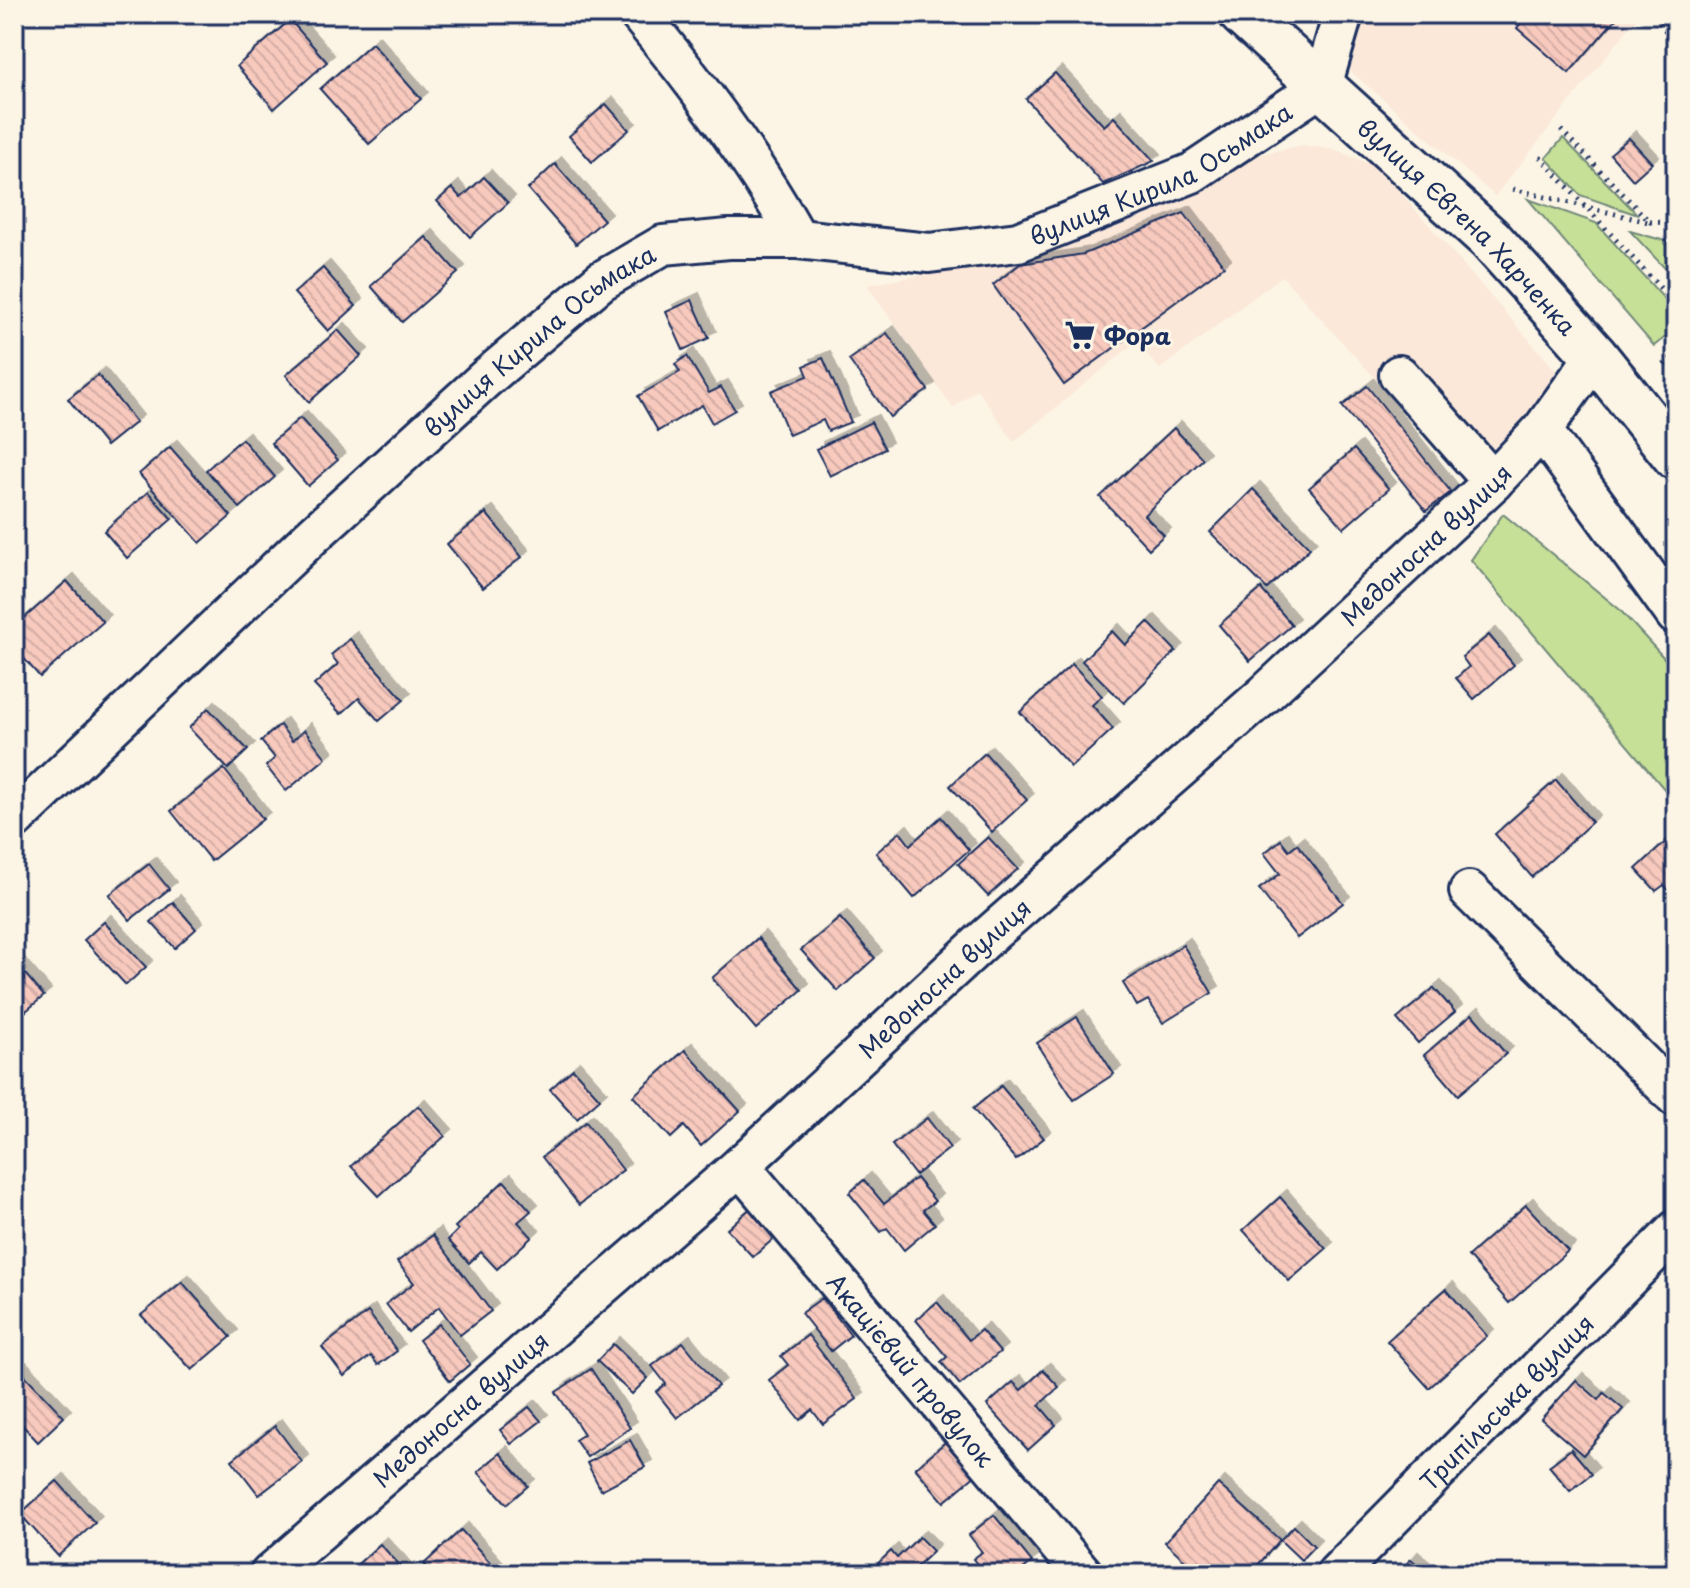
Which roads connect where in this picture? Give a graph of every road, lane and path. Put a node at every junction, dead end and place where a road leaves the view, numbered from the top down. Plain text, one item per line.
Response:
1 (639, 14) edge
2 (1242, 14) edge
3 (1343, 14) edge
4 (1654, 17) dead end
5 (1676, 43) edge
6 (1322, 86) junction
7 (1561, 130) dead end
8 (1540, 157) dead end
9 (1513, 189) dead end
10 (1585, 207) junction
11 (1650, 222) junction
12 (1676, 223) edge
13 (798, 239) junction
14 (1676, 305) edge
15 (1676, 354) edge
16 (1595, 356) junction
17 (1664, 365) dead end
18 (1399, 375) dead end
19 (1542, 430) junction
20 (1676, 457) edge
21 (1493, 482) junction
22 (1676, 615) edge
23 (14, 820) edge
24 (1469, 891) dead end
25 (1676, 1097) edge
26 (740, 1166) junction
27 (1676, 1230) edge
28 (1351, 1569) edge
29 (270, 1574) edge
30 (1083, 1574) edge

1 - 13 street
2 - 6 main road, вулиця Євгена Харченка
3 - 6 street
4 - 5 path
6 - 13 street, вулиця Кирила Осьмака
6 - 16 main road, вулиця Євгена Харченка
7 - 11 path
8 - 10 path
9 - 10 path
10 - 11 path
10 - 14 path
11 - 12 path
13 - 23 street, вулиця Кирила Осьмака
15 - 17 path
16 - 19 street, Медоносна вулиця
16 - 20 main road, вулиця Євгена Харченка
18 - 21 street
19 - 21 street, Медоносна вулиця
19 - 22 street
21 - 26 street, Медоносна вулиця
24 - 25 street
26 - 29 street, Медоносна вулиця
26 - 30 street, Акацієвий провулок
27 - 28 street, Трипільська вулиця

